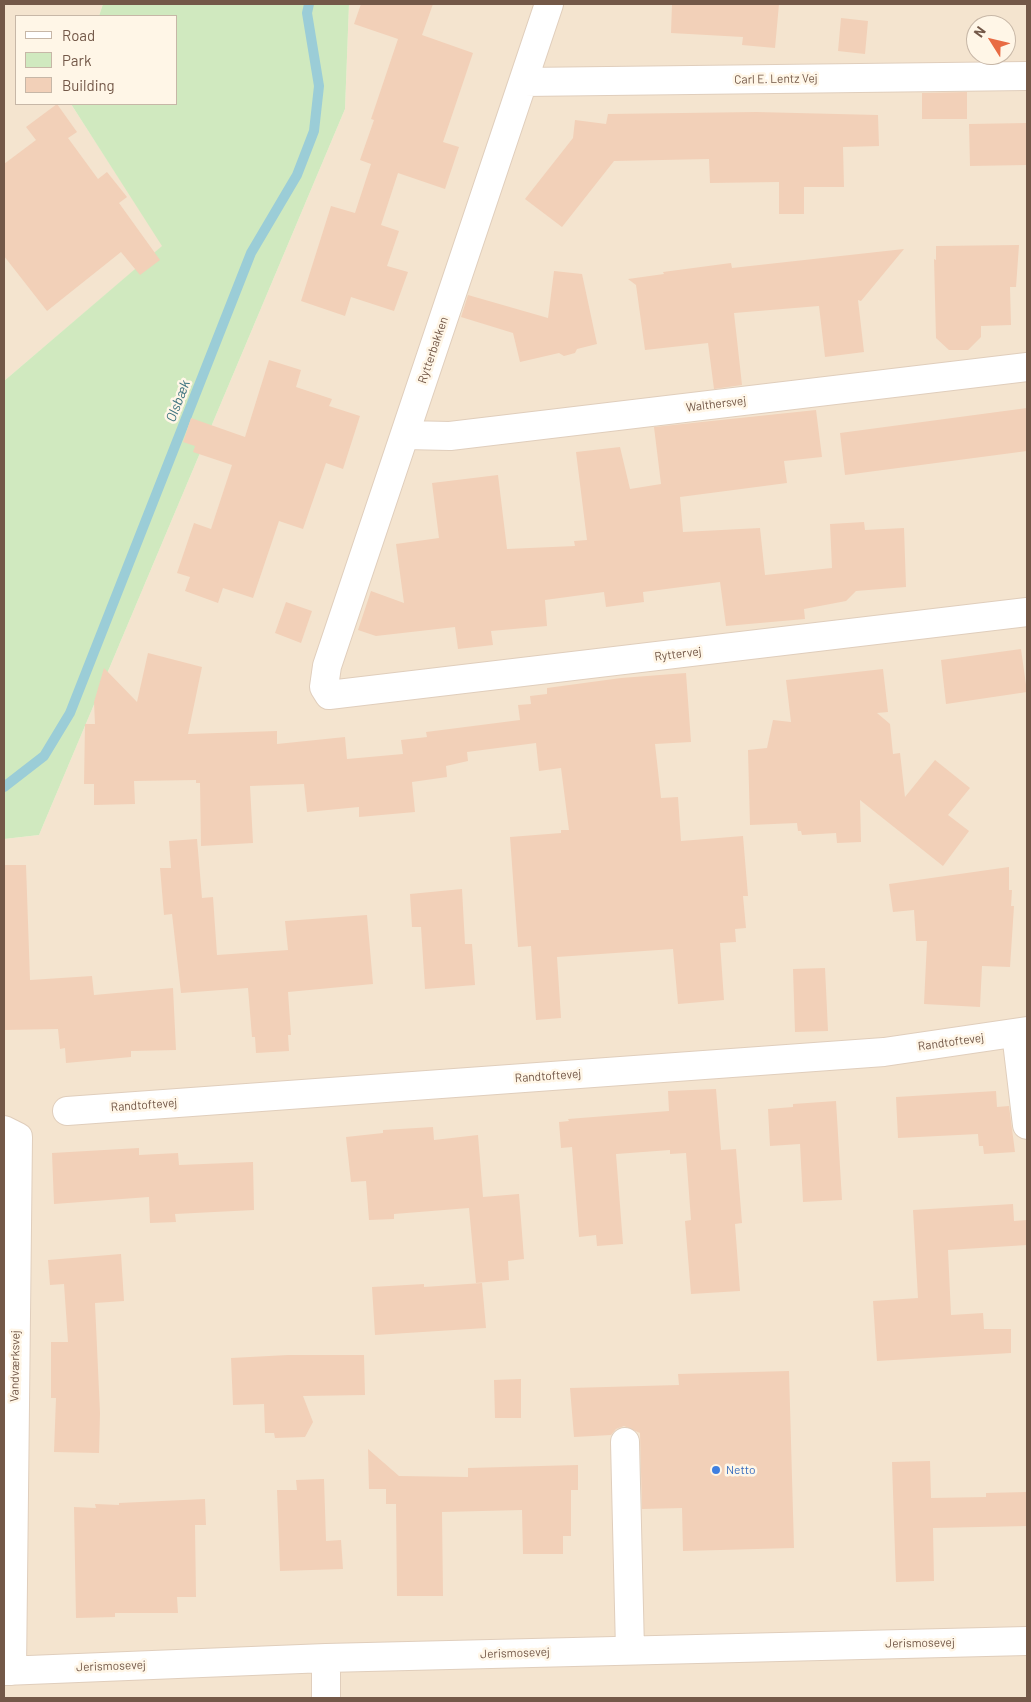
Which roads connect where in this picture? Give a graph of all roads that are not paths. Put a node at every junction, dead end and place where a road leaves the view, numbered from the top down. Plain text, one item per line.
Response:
1 (549, 4) edge
2 (1027, 76) edge
3 (524, 82) junction
4 (1027, 367) edge
5 (405, 435) junction
6 (1027, 612) edge
7 (329, 695) joint
8 (1022, 1032) edge
9 (67, 1111) dead end
10 (1027, 1125) edge
11 (4, 1130) edge
12 (625, 1442) dead end
13 (1027, 1641) edge
14 (630, 1650) junction
15 (326, 1658) junction
16 (8, 1671) edge
17 (326, 1698) edge

1 - 3 street, Rytterbakken
2 - 3 street, Carl E. Lentz Vej
3 - 5 street, Rytterbakken
4 - 5 street, Walthersvej
5 - 7 street, Rytterbakken
6 - 7 street, Ryttervej
8 - 9 street, Randtoftevej
8 - 10 street
11 - 16 street, Vandværksvej
12 - 14 street
13 - 14 street, Jerismosevej
14 - 15 street, Jerismosevej
15 - 16 street, Jerismosevej
15 - 17 street

